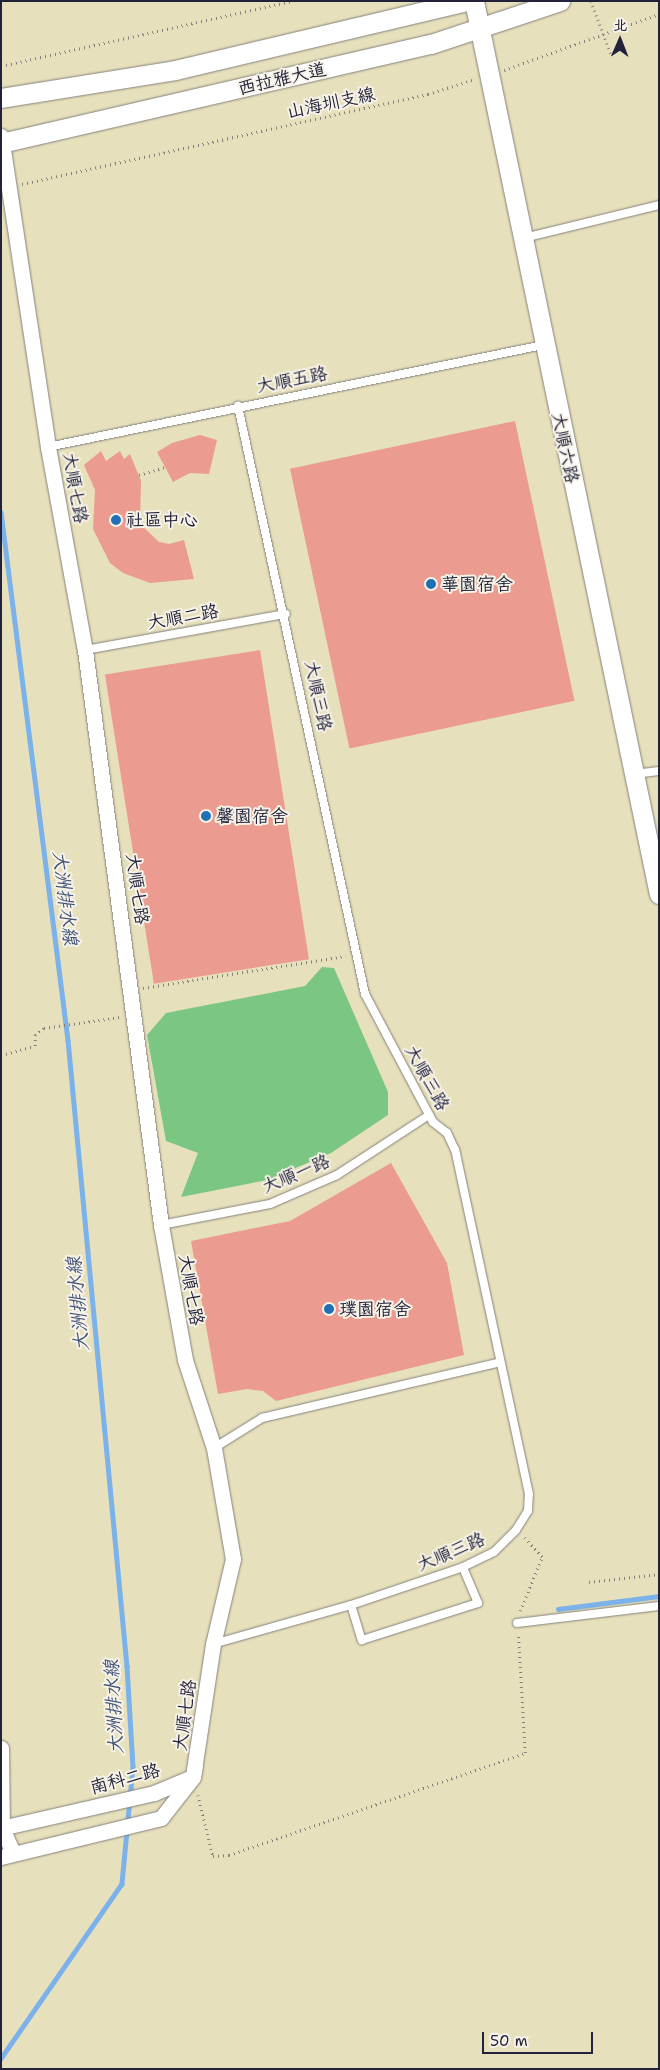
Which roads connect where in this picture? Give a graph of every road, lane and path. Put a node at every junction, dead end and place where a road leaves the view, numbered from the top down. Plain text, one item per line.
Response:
1 (292, 1) edge
2 (468, 1) edge
3 (474, 1) edge
4 (560, 1) edge
5 (591, 1) edge
6 (659, 14) edge
7 (479, 28) junction
8 (612, 57) dead end
9 (1, 66) edge
10 (498, 72) dead end
11 (480, 78) dead end
12 (1, 98) edge
13 (2, 141) edge
14 (9, 187) junction
15 (659, 205) edge
16 (522, 238) junction
17 (543, 345) junction
18 (238, 406) junction
19 (48, 447) junction
20 (165, 467) dead end
21 (139, 475) dead end
22 (286, 614) junction
23 (85, 650) junction
24 (659, 771) edge
25 (634, 774) junction
26 (659, 894) edge
27 (357, 954) junction
28 (132, 990) junction
29 (120, 1017) dead end
30 (1, 1054) edge
31 (429, 1115) junction
32 (161, 1225) junction
33 (500, 1362) junction
34 (214, 1448) junction
35 (516, 1530) junction
36 (463, 1567) junction
37 (659, 1574) edge
38 (589, 1582) dead end
39 (351, 1605) junction
40 (659, 1606) edge
41 (518, 1623) junction
42 (213, 1644) junction
43 (1, 1748) edge
44 (193, 1777) junction
45 (2, 1828) edge
46 (7, 1855) edge

1 - 9 path
2 - 12 street, 西拉雅大道
3 - 7 street, 大順六路
4 - 7 street, 西拉雅大道
5 - 8 path, bridge
6 - 10 path
7 - 13 street, 西拉雅大道
7 - 16 street, 大順六路
11 - 14 path, 山海圳支線
13 - 14 street, 大順七路
14 - 19 street, 大順七路
15 - 16 lane
16 - 17 street, 大順六路
17 - 18 lane, 大順五路
17 - 25 street, 大順六路
18 - 19 lane, 大順五路
18 - 22 lane, 大順三路
19 - 23 street, 大順七路
20 - 21 path
22 - 23 lane, 大順二路
22 - 27 lane, 大順三路
23 - 28 street, 大順七路
24 - 25 lane
25 - 26 street, 大順六路
27 - 28 path
27 - 31 lane, 大順三路
28 - 32 street, 大順七路
29 - 30 path
31 - 32 lane, 大順一路
31 - 33 lane, 大順三路
32 - 34 street, 大順七路
33 - 34 lane
33 - 35 lane, 大順三路
34 - 42 street, 大順七路
35 - 36 lane, 大順三路
35 - 41 path
36 - 39 lane, 大順三路
36 - 39 lane
37 - 38 path
39 - 42 lane, 大順三路
40 - 41 lane
41 - 44 path
42 - 44 street, 大順七路
43 - 45 street
44 - 45 street, 南科二路
44 - 46 street, 南科二路
45 - 46 street

